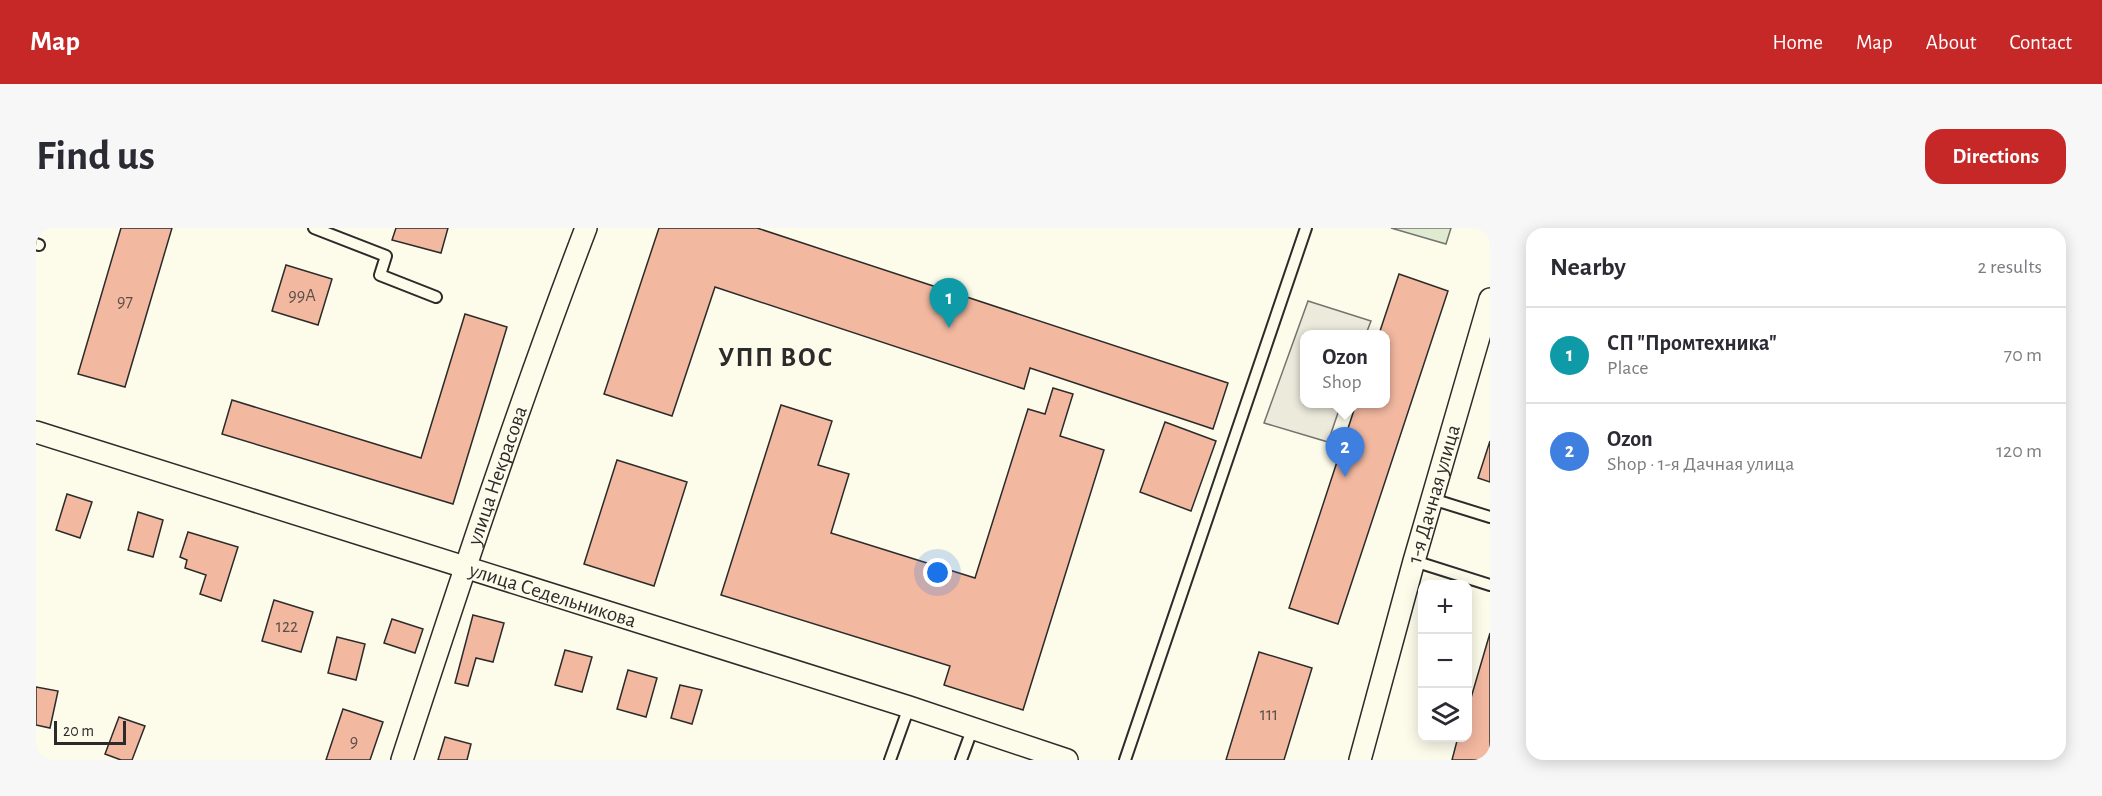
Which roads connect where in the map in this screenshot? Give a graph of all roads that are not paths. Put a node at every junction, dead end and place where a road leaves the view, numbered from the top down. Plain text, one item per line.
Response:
1 (314, 228) edge
2 (586, 228) edge
3 (1306, 228) edge
4 (436, 297) dead end
5 (1490, 299) edge
6 (36, 432) edge
7 (1432, 499) junction
8 (1490, 517) edge
9 (1414, 561) junction
10 (464, 569) junction
11 (1490, 585) edge
12 (909, 707) junction
13 (972, 730) junction
14 (402, 760) edge
15 (890, 760) edge
16 (961, 760) edge
17 (1066, 760) edge
18 (1125, 760) edge
19 (1360, 760) edge

1 - 4 lane
2 - 10 street, улица Некрасова
3 - 18 lane
5 - 7 street, 1-я Дачная улица
6 - 10 street, улица Седельникова
7 - 8 lane
7 - 9 street, 1-я Дачная улица
9 - 11 lane
9 - 19 street, 1-я Дачная улица
10 - 12 street, улица Седельникова
10 - 14 street, улица Некрасова
12 - 13 street, улица Седельникова
12 - 15 lane
13 - 16 lane
13 - 17 street, улица Седельникова

